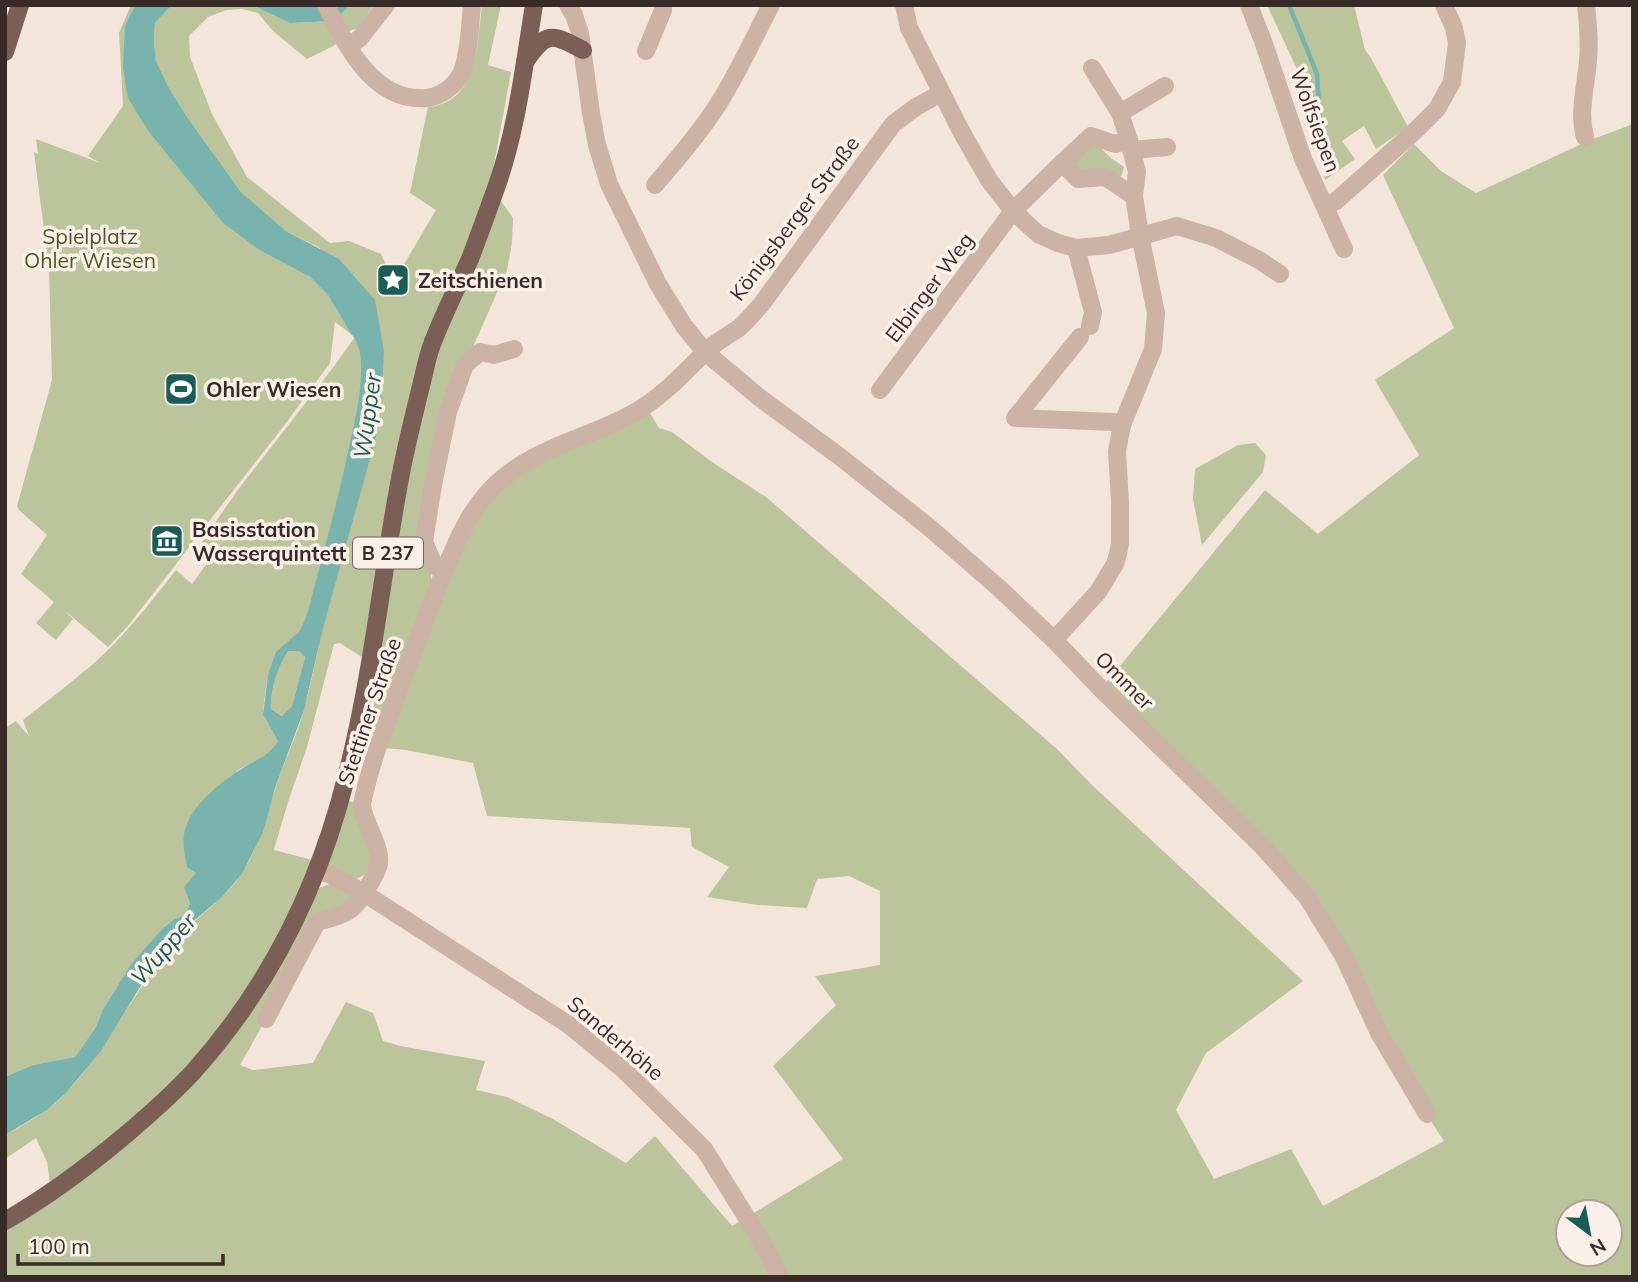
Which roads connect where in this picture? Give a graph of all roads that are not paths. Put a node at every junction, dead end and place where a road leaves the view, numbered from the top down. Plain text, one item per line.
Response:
1 (20, 5) edge
2 (326, 5) edge
3 (387, 5) edge
4 (472, 5) edge
5 (534, 5) edge
6 (568, 5) edge
7 (663, 5) edge
8 (771, 5) edge
9 (904, 5) edge
10 (1249, 5) edge
11 (1444, 5) edge
12 (1586, 5) edge
13 (344, 39) junction
14 (583, 50) junction
15 (646, 51) dead end
16 (5, 52) edge
17 (523, 65) junction
18 (1093, 68) dead end
19 (1165, 86) dead end
20 (941, 93) junction
21 (1120, 113) junction
22 (1585, 137) dead end
23 (1130, 145) junction
24 (1167, 147) dead end
25 (1062, 163) junction
26 (655, 185) dead end
27 (1134, 196) junction
28 (1326, 206) junction
29 (1013, 211) junction
30 (1140, 235) junction
31 (1076, 248) junction
32 (1344, 249) dead end
33 (1280, 274) dead end
34 (514, 349) dead end
35 (705, 352) junction
36 (880, 390) dead end
37 (1122, 425) junction
38 (443, 572) junction
39 (1054, 640) junction
40 (317, 870) junction
41 (364, 893) junction
42 (266, 1019) dead end
43 (1427, 1114) dead end
44 (5, 1221) edge
45 (780, 1277) edge

1 - 16 main road
2 - 13 street
3 - 13 street
4 - 13 street
5 - 17 main road, B 237
6 - 14 street
7 - 15 street
8 - 26 street
9 - 20 street
10 - 28 street, Wolfsiepen
11 - 28 street
12 - 22 street
14 - 17 main road
14 - 35 street
17 - 40 main road, B 237
18 - 21 street
19 - 21 street
20 - 29 street
20 - 35 street, Königsberger Straße
21 - 23 street
23 - 24 street
23 - 25 street, Elbinger Weg
23 - 27 street
25 - 27 street
25 - 29 street, Elbinger Weg
27 - 30 street
28 - 32 street, Wolfsiepen
29 - 31 street
29 - 36 street, Elbinger Weg
30 - 31 street
30 - 33 street
30 - 37 street
31 - 37 street
34 - 38 street
35 - 38 street, Stettiner Straße
35 - 39 street, Ommer
37 - 39 street
38 - 41 street, Stettiner Straße
39 - 43 street, Ommer
40 - 41 street
40 - 44 main road, B 237
41 - 42 street
41 - 45 street, Sanderhöhe

